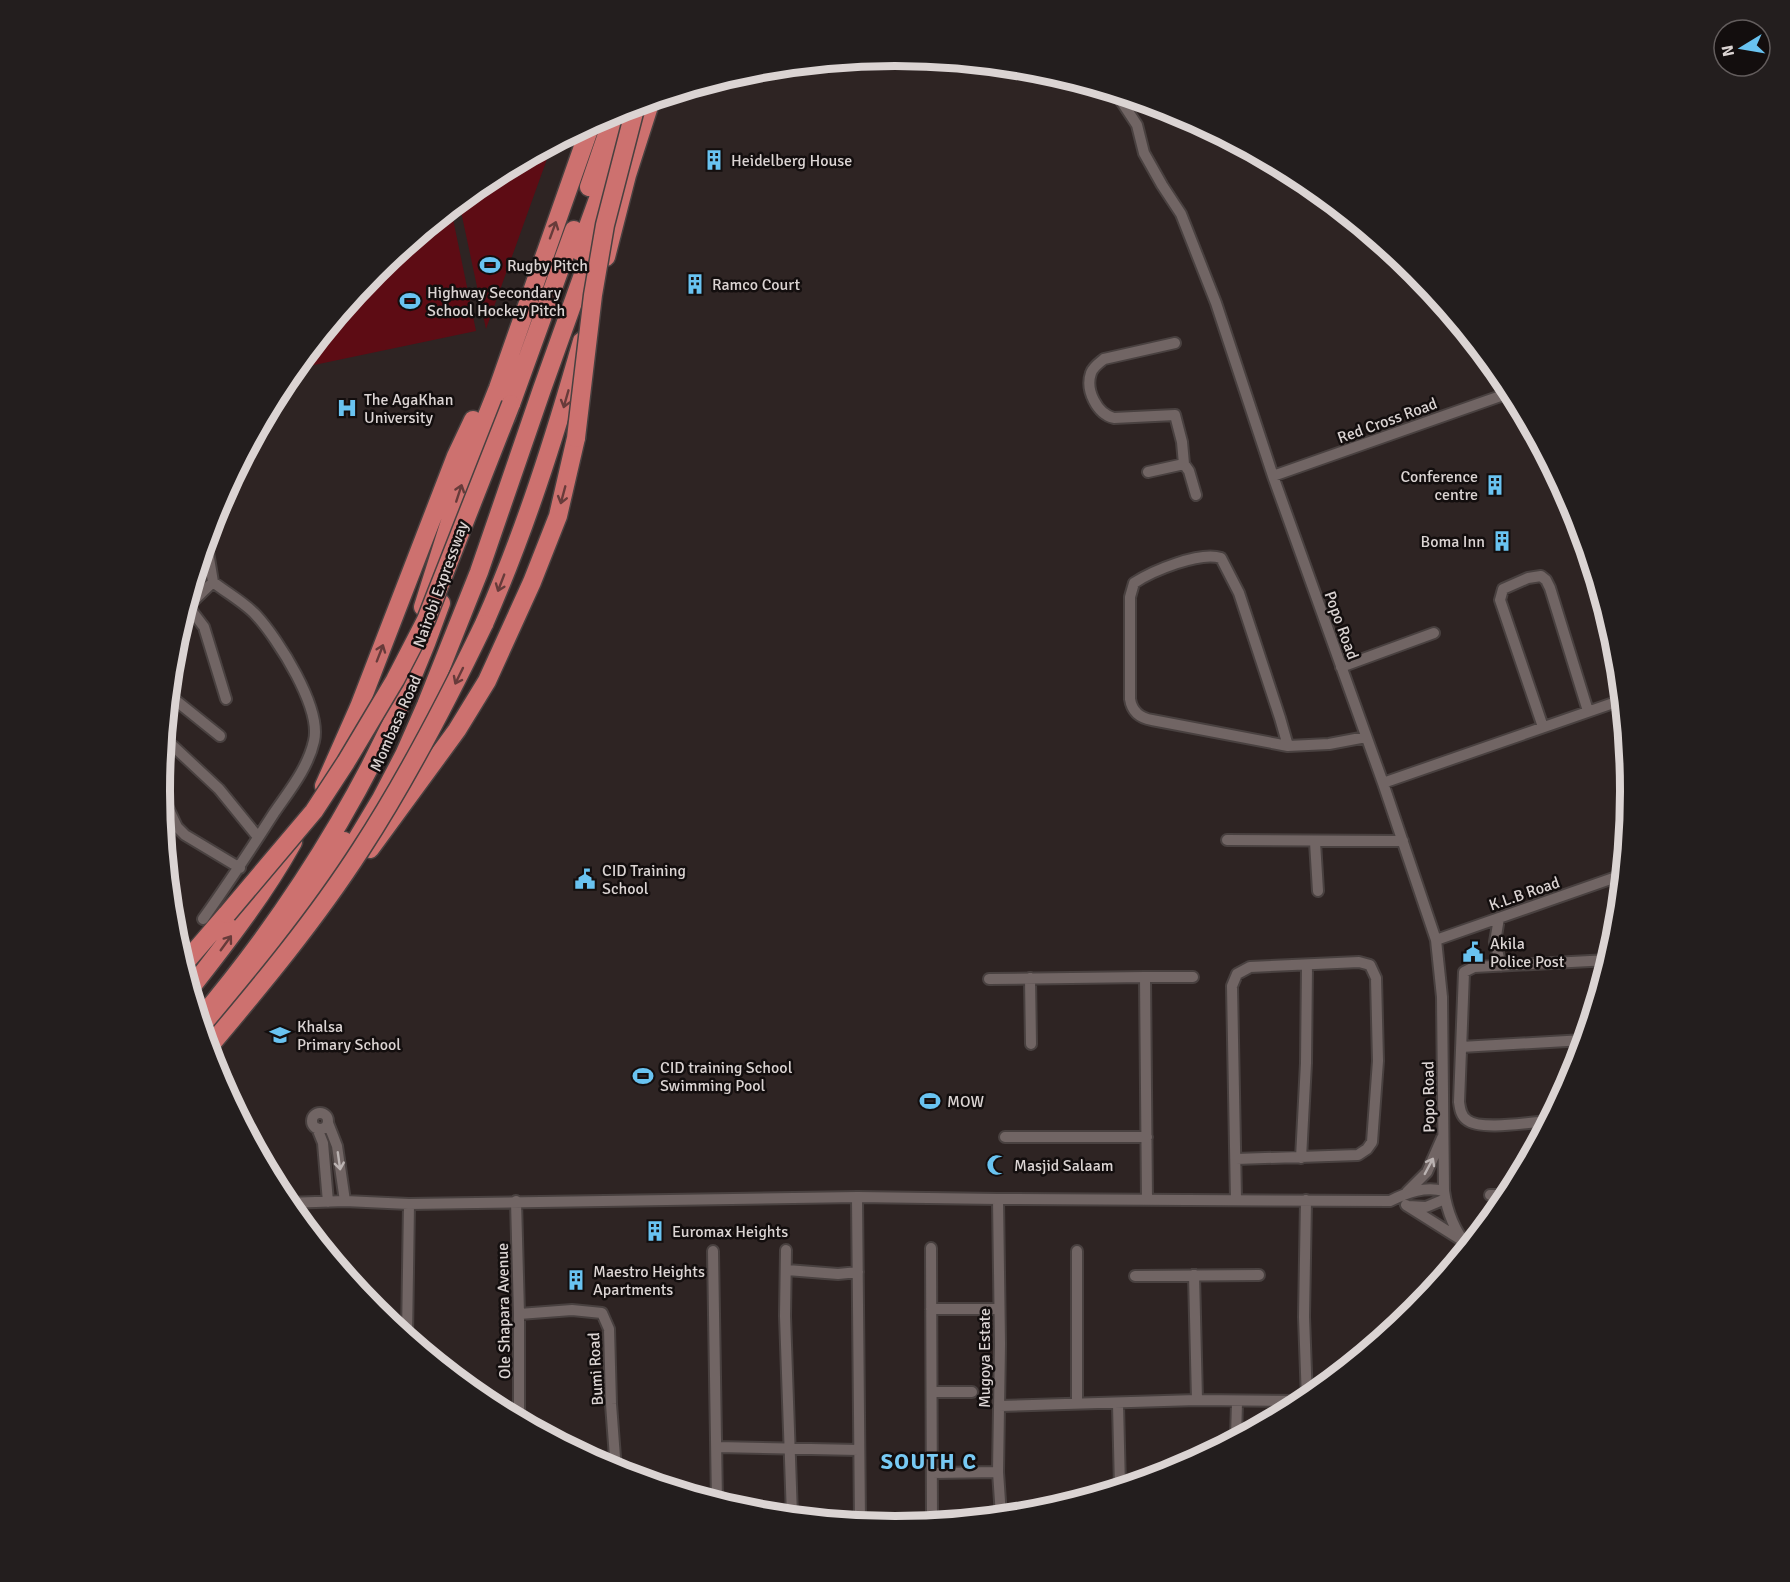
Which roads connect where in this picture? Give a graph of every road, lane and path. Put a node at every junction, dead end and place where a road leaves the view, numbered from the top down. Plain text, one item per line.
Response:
1 (1122, 102) edge
2 (648, 109) edge
3 (641, 112) edge
4 (630, 116) edge
5 (631, 116) edge
6 (610, 125) edge
7 (587, 135) edge
8 (1174, 343) dead end
9 (498, 388) junction
10 (1502, 395) edge
11 (511, 404) junction
12 (1184, 464) junction
13 (1148, 472) dead end
14 (1273, 476) junction
15 (1196, 495) dead end
16 (209, 556) edge
17 (213, 582) junction
18 (196, 598) edge
19 (193, 614) edge
20 (1434, 633) dead end
21 (1341, 667) junction
22 (226, 699) dead end
23 (176, 700) edge
24 (1615, 702) edge
25 (1588, 711) junction
26 (1543, 727) junction
27 (220, 736) dead end
28 (1366, 737) junction
29 (173, 746) dead end
30 (1288, 746) junction
31 (1383, 783) junction
32 (171, 815) edge
33 (258, 837) junction
34 (1227, 840) dead end
35 (1403, 841) junction
36 (1315, 842) junction
37 (240, 868) junction
38 (1615, 879) edge
39 (1318, 891) dead end
40 (312, 912) junction
41 (1499, 918) junction
42 (203, 919) dead end
43 (1436, 940) junction
44 (190, 957) edge
45 (1599, 961) edge
46 (1307, 966) junction
47 (1501, 966) junction
48 (1145, 977) junction
49 (1192, 977) dead end
50 (1030, 978) junction
51 (989, 979) dead end
52 (196, 982) edge
53 (201, 999) edge
54 (205, 1014) edge
55 (209, 1028) edge
56 (214, 1040) edge
57 (1576, 1040) edge
58 (1031, 1044) dead end
59 (1461, 1047) junction
60 (217, 1048) edge
61 (1540, 1122) edge
62 (1444, 1132) junction
63 (1005, 1137) dead end
64 (1147, 1137) junction
65 (1301, 1158) junction
66 (1236, 1159) junction
67 (1445, 1195) junction
68 (1490, 1195) dead end
69 (1497, 1195) edge
70 (857, 1197) junction
71 (998, 1199) junction
72 (1405, 1199) junction
73 (1147, 1200) junction
74 (1236, 1200) junction
75 (1306, 1200) junction
76 (345, 1201) junction
77 (516, 1201) junction
78 (328, 1202) junction
79 (298, 1203) edge
80 (409, 1204) junction
81 (1463, 1241) edge
82 (1462, 1242) edge
83 (931, 1248) dead end
84 (786, 1250) dead end
85 (713, 1251) dead end
86 (1077, 1251) dead end
87 (787, 1270) junction
88 (858, 1272) junction
89 (1194, 1275) junction
90 (1259, 1275) dead end
91 (1135, 1276) dead end
92 (931, 1309) junction
93 (999, 1309) junction
94 (519, 1314) junction
95 (407, 1327) edge
96 (1306, 1388) edge
97 (932, 1392) junction
98 (972, 1392) dead end
99 (1197, 1400) junction
100 (1286, 1401) edge
101 (1237, 1402) junction
102 (1077, 1403) junction
103 (1118, 1404) junction
104 (999, 1406) junction
105 (519, 1411) edge
106 (1236, 1430) edge
107 (717, 1447) junction
108 (791, 1448) junction
109 (859, 1450) junction
110 (615, 1460) edge
111 (998, 1472) junction
112 (932, 1473) junction
113 (1120, 1480) edge
114 (717, 1493) edge
115 (1000, 1508) edge
116 (792, 1509) edge
117 (932, 1514) edge
118 (860, 1515) edge

1 - 14 street, Popo Road
2 -> 56 highway, bridge
3 - 40 highway, Mombasa Road
4 - 55 highway, Nairobi Expressway
5 -> 40 highway, bridge
6 - 11 highway, Nairobi Expressway
9 -> 7 highway, Mombasa Road
8 - 12 street
52 -> 9 highway
53 -> 9 highway, Mombasa Road
10 - 14 street, Red Cross Road
11 - 44 highway, bridge
11 - 54 highway, Nairobi Expressway, bridge
12 - 13 street
12 - 15 street
14 - 21 street, Popo Road
16 - 17 street
17 - 18 street
17 - 33 street
19 - 22 street
20 - 21 street
21 - 28 street, Popo Road
23 - 27 street
24 - 25 street
25 - 26 street
25 - 26 street
26 - 31 street
28 - 30 street
28 - 31 street, Popo Road
29 - 33 street
30 - 30 street
31 - 35 street, Popo Road
32 - 37 street
33 - 37 street
34 - 36 street
35 - 36 street
35 - 43 street, Popo Road
36 - 39 street
37 - 42 street
38 - 41 street, K.L.B Road
40 - 60 highway, Mombasa Road
41 - 43 street, K.L.B Road
41 - 47 street
43 - 62 street, Popo Road
45 - 47 street
46 - 65 street
46 - 65 street
46 - 66 street
47 - 59 street
48 - 49 street
48 - 50 street
48 - 64 street
50 - 51 street
50 - 58 street
57 - 59 street
59 - 61 street
62 - 67 street, Popo Road
72 -> 62 street
63 - 64 street
64 - 73 street
65 - 66 street
66 - 74 street
67 - 72 street
67 - 72 street
67 - 81 street, Popo Road
68 - 69 street
70 - 71 street
70 - 77 street
70 - 88 street
71 - 73 street
71 - 93 street, Mugoya Estate
72 - 75 street
72 - 82 street
73 - 74 street
74 - 75 street
75 - 96 street
76 - 78 street
78 -> 76 street
76 - 80 street
77 - 80 street
77 - 94 street, Ole Shapara Avenue
78 - 79 street
80 - 95 street
83 - 92 street
84 - 87 street
85 - 107 street
86 - 102 street
87 - 88 street
87 - 108 street
88 - 109 street
89 - 90 street
89 - 91 street
89 - 99 street
92 - 93 street
92 - 97 street
93 - 104 street, Mugoya Estate
94 - 105 street, Ole Shapara Avenue
94 - 110 street, Bumi Road
97 - 98 street
97 - 112 street
99 - 101 street
99 - 103 street
100 - 101 street
101 - 106 street
102 - 103 street
102 - 104 street
103 - 113 street
104 - 111 street, Mugoya Estate
107 - 108 street
107 - 114 street
108 - 109 street
108 - 116 street
109 - 118 street
111 - 112 street
111 - 115 street, Mugoya Estate
112 - 117 street

